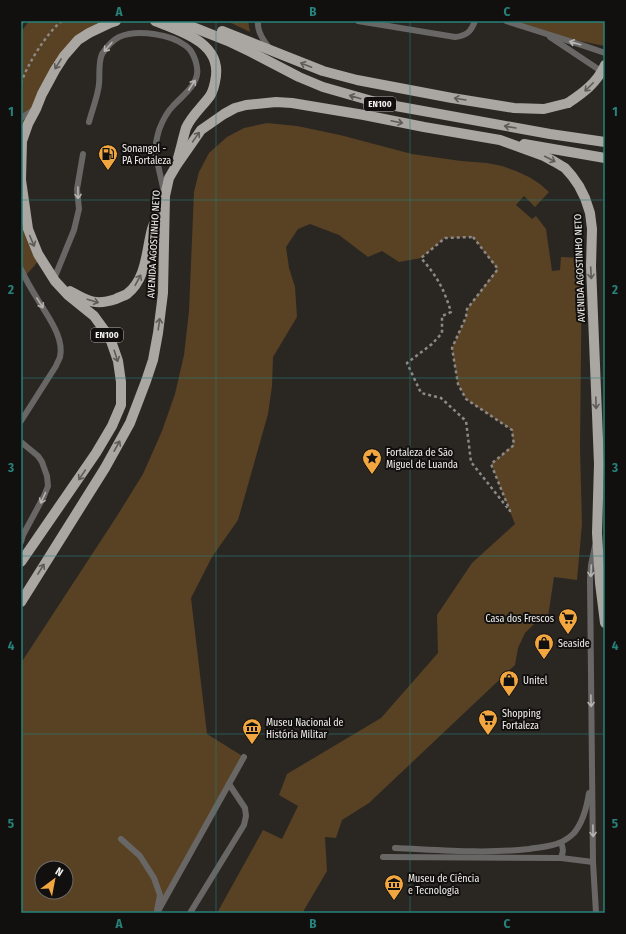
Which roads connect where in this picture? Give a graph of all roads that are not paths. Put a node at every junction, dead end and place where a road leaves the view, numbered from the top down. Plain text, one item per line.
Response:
1 (156, 21) edge
2 (169, 21) edge
3 (193, 21) edge
4 (258, 21) edge
5 (358, 21) edge
6 (475, 21) edge
7 (506, 21) edge
8 (113, 22) edge
9 (545, 34) junction
10 (270, 51) junction
11 (605, 53) edge
12 (605, 66) edge
13 (605, 74) edge
14 (36, 108) junction
15 (21, 118) edge
16 (89, 122) dead end
17 (500, 140) junction
18 (605, 142) edge
19 (83, 154) dead end
20 (605, 158) edge
21 (176, 166) junction
22 (165, 196) junction
23 (21, 269) edge
24 (55, 280) junction
25 (21, 421) edge
26 (21, 442) edge
27 (597, 533) junction
28 (21, 542) edge
29 (21, 562) edge
30 (21, 602) edge
31 (605, 623) edge
32 (244, 757) dead end
33 (592, 778) junction
34 (229, 784) junction
35 (121, 839) dead end
36 (561, 843) junction
37 (395, 848) dead end
38 (383, 857) dead end
39 (561, 858) junction
40 (593, 862) junction
41 (157, 913) edge
42 (190, 913) edge
43 (596, 913) edge

1 - 21 main road
18 -> 2 main road, EN100
3 - 10 main road
4 - 10 lane
5 - 6 lane
7 - 9 lane
8 -> 14 main road, EN100
11 -> 9 lane
9 - 13 lane
12 -> 10 main road, bridge
14 - 15 lane
14 -> 24 main road, EN100
22 -> 16 lane
17 - 20 main road
21 -> 17 main road, AVENIDA AGOSTINHO NETO / EN100
17 -> 27 main road, AVENIDA AGOSTINHO NETO / EN100
19 -> 24 lane
21 - 22 main road, AVENIDA AGOSTINHO NETO / EN100
24 -> 22 main road
30 -> 22 main road, AVENIDA AGOSTINHO NETO / EN100
23 -> 25 lane
24 -> 29 main road, EN100
26 -> 28 lane
27 - 31 main road, AVENIDA AGOSTINHO NETO / EN100
27 -> 33 lane
32 - 34 lane
33 - 36 lane
33 -> 40 lane
34 - 41 lane
34 - 42 lane
35 - 41 lane
36 - 37 lane
36 - 39 lane
38 - 39 lane
39 - 40 lane
40 - 43 lane

